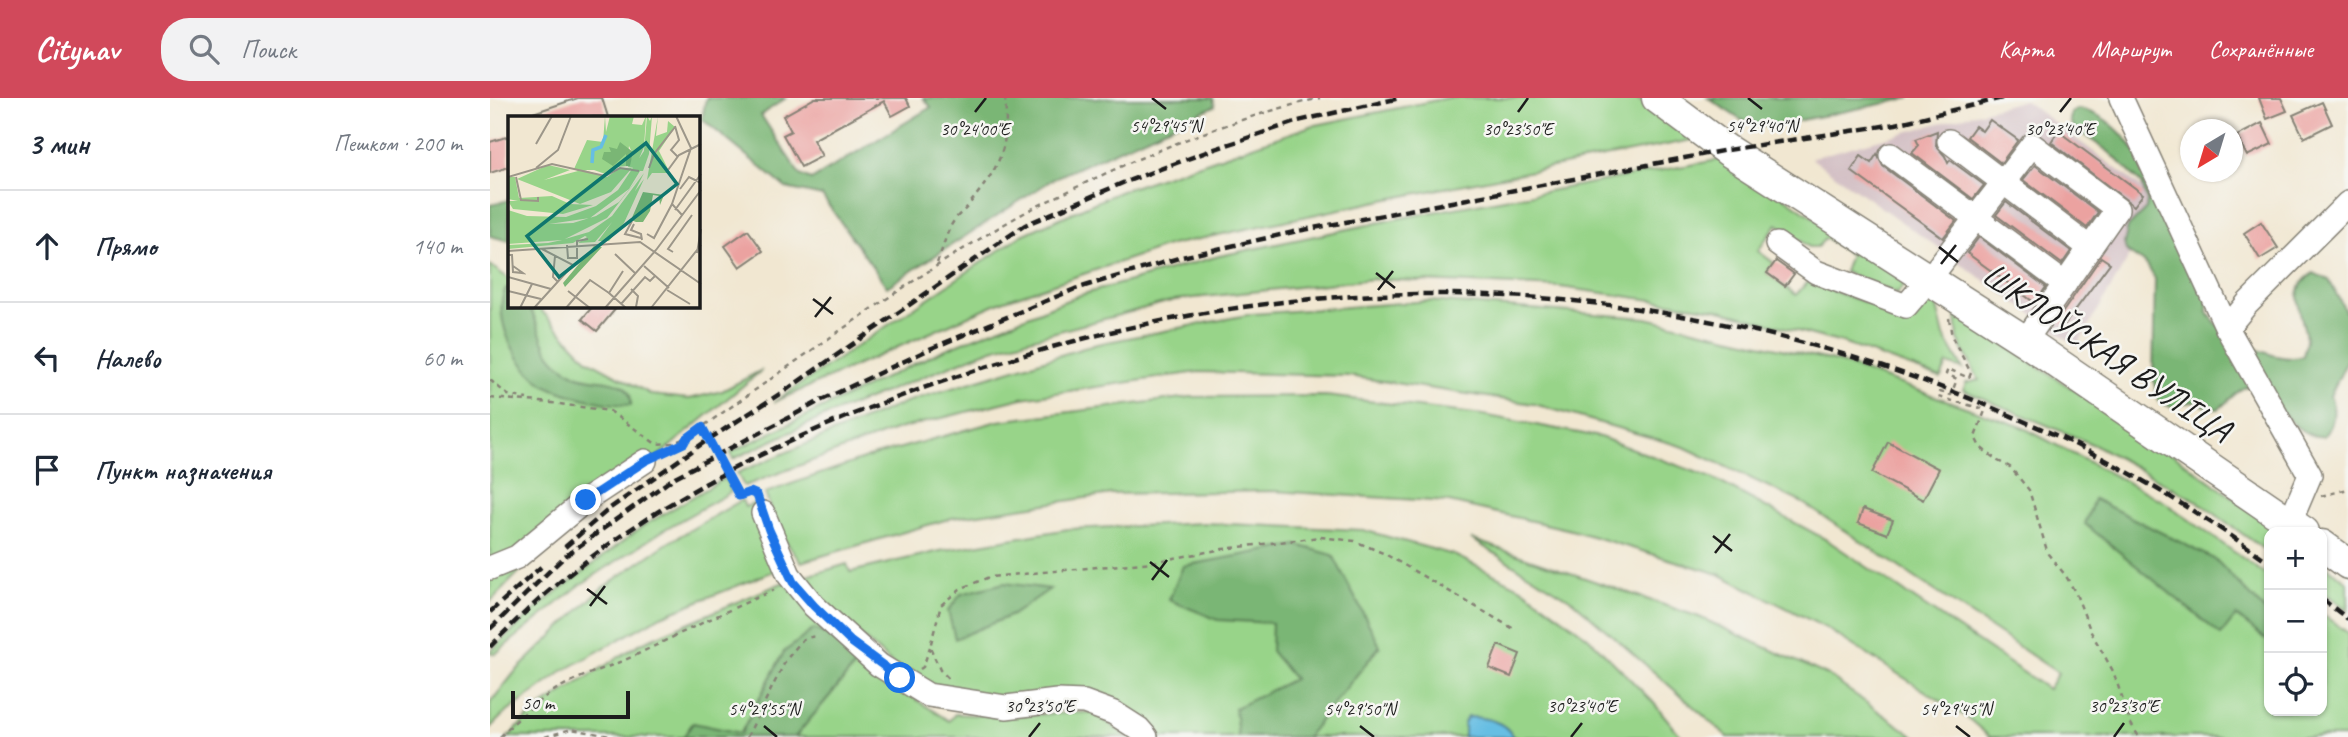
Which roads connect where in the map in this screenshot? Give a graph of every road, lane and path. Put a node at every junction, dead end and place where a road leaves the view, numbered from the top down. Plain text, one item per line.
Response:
1 (1005, 98) edge
2 (1320, 98) edge
3 (1657, 98) edge
4 (2121, 98) edge
5 (1950, 141) dead end
6 (1891, 155) dead end
7 (2003, 184) junction
8 (2348, 203) edge
9 (1976, 219) junction
10 (1777, 244) dead end
11 (2090, 248) junction
12 (935, 266) junction
13 (2065, 284) junction
14 (1940, 287) junction
15 (2227, 328) junction
16 (2025, 341) junction
17 (490, 380) edge
18 (490, 398) edge
19 (534, 401) junction
20 (702, 427) junction
21 (686, 439) junction
22 (645, 461) joint
23 (763, 513) joint
24 (2297, 527) edge
25 (2327, 549) edge
26 (2348, 564) edge
27 (490, 568) edge
28 (793, 582) junction
29 (839, 629) junction
30 (1514, 629) dead end
31 (949, 678) dead end
32 (500, 737) edge
33 (545, 737) edge
34 (616, 737) edge
35 (747, 737) edge
36 (1146, 737) edge
37 (2139, 737) edge

1 - 12 path
2 - 12 path
3 - 14 main road, ШКЛОЎСКАЯ ВУЛІЦА
4 - 15 street
5 - 7 street
6 - 9 street
7 - 9 street
7 - 11 street
7 - 11 street
8 - 15 street
9 - 13 street
9 - 14 street
10 - 14 street
11 - 13 street
12 - 20 path
13 - 16 street
14 - 16 main road, ШКЛОЎСКАЯ ВУЛІЦА
14 - 37 path
15 - 24 street
16 - 24 main road, ШКЛОЎСКАЯ ВУЛІЦА
17 - 19 path
18 - 19 path
19 - 21 path
20 - 21 path
20 - 23 path
21 - 22 path
22 - 27 street
23 - 28 street
25 - 26 main road
28 - 29 street
28 - 32 path
29 - 35 path
29 - 36 street
30 - 31 path
33 - 34 path

